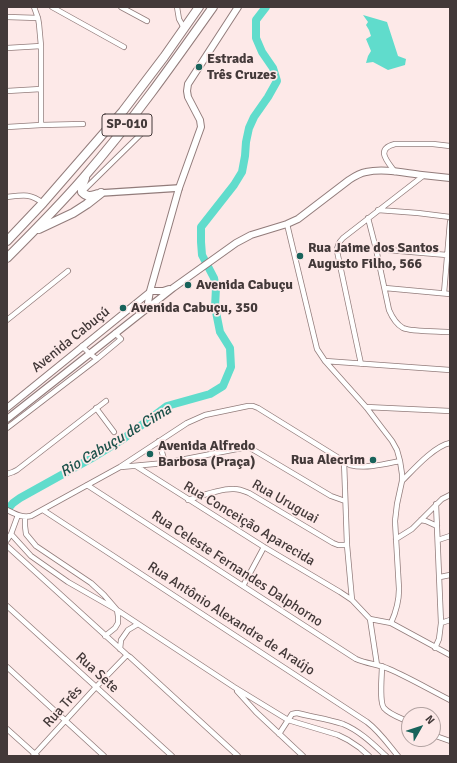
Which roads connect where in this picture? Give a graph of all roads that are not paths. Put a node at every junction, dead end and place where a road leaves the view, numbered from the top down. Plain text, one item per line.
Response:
1 (34, 7) edge
2 (52, 7) edge
3 (120, 7) edge
4 (177, 7) edge
5 (199, 7) edge
6 (213, 7) edge
7 (238, 7) edge
8 (7, 17) edge
9 (38, 18) junction
10 (147, 21) dead end
11 (184, 28) junction
12 (41, 46) junction
13 (124, 47) dead end
14 (7, 48) edge
15 (40, 89) junction
16 (7, 91) edge
17 (83, 124) dead end
18 (41, 125) junction
19 (7, 127) edge
20 (142, 133) dead end
21 (450, 146) edge
22 (395, 172) junction
23 (86, 175) junction
24 (419, 177) junction
25 (450, 178) edge
26 (179, 188) junction
27 (82, 192) junction
28 (100, 193) junction
29 (7, 197) edge
30 (43, 203) junction
31 (378, 210) junction
32 (450, 217) edge
33 (368, 218) junction
34 (450, 222) edge
35 (287, 224) junction
36 (31, 234) junction
37 (7, 241) edge
38 (376, 249) junction
39 (447, 255) junction
40 (7, 258) edge
41 (68, 271) dead end
42 (173, 288) junction
43 (385, 288) junction
44 (150, 291) junction
45 (444, 293) junction
46 (450, 294) edge
47 (146, 298) junction
48 (132, 306) junction
49 (147, 308) junction
50 (139, 314) junction
51 (7, 320) edge
52 (450, 332) edge
53 (115, 333) junction
54 (82, 346) junction
55 (90, 354) junction
56 (97, 359) junction
57 (325, 361) junction
58 (361, 364) junction
59 (450, 370) edge
60 (106, 401) dead end
61 (366, 407) junction
62 (7, 408) edge
63 (96, 408) junction
64 (450, 411) edge
65 (7, 419) edge
66 (7, 428) edge
67 (114, 432) dead end
68 (159, 441) junction
69 (450, 443) edge
70 (344, 461) junction
71 (400, 461) junction
72 (164, 463) junction
73 (136, 466) junction
74 (120, 467) junction
75 (7, 474) edge
76 (402, 481) junction
77 (87, 485) junction
78 (450, 494) edge
79 (188, 500) junction
80 (345, 501) junction
81 (436, 504) junction
82 (7, 510) edge
83 (43, 510) junction
84 (16, 514) junction
85 (25, 517) junction
86 (422, 520) junction
87 (437, 526) junction
88 (11, 534) junction
89 (450, 536) edge
90 (396, 539) junction
91 (7, 540) edge
92 (438, 540) junction
93 (347, 545) junction
94 (7, 546) edge
95 (264, 547) junction
96 (450, 575) edge
97 (440, 577) junction
98 (244, 586) junction
99 (352, 600) junction
100 (7, 606) edge
101 (117, 610) junction
102 (370, 619) junction
103 (450, 620) edge
104 (391, 623) junction
105 (441, 623) junction
106 (138, 624) junction
107 (105, 636) junction
108 (435, 648) junction
109 (120, 649) junction
110 (127, 655) junction
111 (450, 655) edge
112 (376, 665) junction
113 (382, 666) junction
114 (7, 667) edge
115 (96, 687) junction
116 (234, 687) junction
117 (450, 700) edge
118 (401, 718) edge
119 (288, 720) junction
120 (65, 721) junction
121 (7, 729) edge
122 (279, 734) junction
123 (35, 755) edge
124 (104, 756) edge
125 (172, 756) edge
126 (238, 756) edge
127 (303, 756) edge
128 (369, 756) edge
129 (386, 756) edge
130 (398, 756) edge

1 - 9 street
2 - 13 street
3 - 10 street
4 - 11 street
5 - 11 highway, SP-010
6 - 23 highway, SP-010
7 - 26 main road
8 - 9 street
9 - 12 street
11 - 30 highway, SP-010
12 - 14 street
12 - 15 street
15 - 16 street
15 - 18 street
17 - 18 street
18 - 19 street
20 - 27 street
21 - 22 street
22 - 24 main road, Avenida Cabuçú
22 - 35 main road, Avenida Cabuçú
23 - 27 highway
23 - 36 highway, SP-010
24 - 25 main road, Avenida Cabuçú
24 - 31 street
26 - 28 street
26 - 44 main road
27 - 28 highway
28 - 36 highway
29 - 30 street
30 - 37 highway, SP-010
31 - 32 street
31 - 33 street
33 - 38 street
33 - 58 street
34 - 39 street
35 - 42 main road, Avenida Cabuçú
35 - 57 street
36 - 40 highway, SP-010
38 - 39 street
38 - 43 street
39 - 45 street
41 - 51 street
42 - 44 main road
42 - 49 main road, Avenida Cabuçú
43 - 45 street
43 - 52 street
44 - 47 main road
45 - 46 street
47 - 48 main road, Avenida Cabuçú
47 - 49 main road
48 - 50 main road
48 - 54 main road, Avenida Cabuçú
49 - 50 main road, Avenida Cabuçú
50 - 53 main road, Avenida Cabuçú
53 - 55 main road, Avenida Cabuçú
53 - 56 street
54 - 55 street
54 - 62 main road, Avenida Cabuçú
55 - 56 street
55 - 65 main road, Avenida Cabuçú
56 - 66 street
57 - 58 street
57 - 61 street
58 - 59 street
60 - 63 street
61 - 64 street
61 - 71 street
63 - 67 street
63 - 75 street
68 - 70 street
68 - 72 street
68 - 74 street
69 - 76 street
70 - 71 street
70 - 80 street
71 - 76 street
72 - 73 street
72 - 80 street
73 - 74 street
73 - 79 street, Rua Conceição Aparecida
74 - 77 street
76 - 90 street
77 - 83 street
77 - 98 street, Rua Celeste Fernandes Dalphorno
78 - 81 street
79 - 93 street, Rua Uruguai
79 - 95 street, Rua Conceição Aparecida
80 - 93 street
81 - 86 street
81 - 87 street
82 - 84 street
83 - 85 street
83 - 130 street, Rua Antônio Alexandre de Araújo
84 - 85 street
84 - 88 street
85 - 101 street
86 - 87 street
86 - 90 street
87 - 92 street
88 - 91 street
88 - 101 street
89 - 92 street
90 - 104 street
92 - 97 street
93 - 99 street
94 - 107 street
95 - 98 street
95 - 99 street, Rua Conceição Aparecida
96 - 97 street
97 - 105 street
98 - 112 street, Rua Celeste Fernandes Dalphorno
99 - 102 street, Rua Conceição Aparecida
100 - 115 street, Rua Sete
101 - 106 street
101 - 107 street
102 - 104 street
102 - 112 street
103 - 105 street
104 - 108 street
105 - 108 street
106 - 109 street
106 - 116 street
107 - 109 street
108 - 111 street
109 - 110 street
110 - 115 street, Rua Três
110 - 126 street
112 - 113 street, Rua Celeste Fernandes Dalphorno
113 - 117 street, Rua Celeste Fernandes Dalphorno
113 - 118 street
114 - 120 street
115 - 120 street, Rua Três
115 - 125 street, Rua Sete
116 - 119 street
116 - 122 street
119 - 122 street
119 - 128 street
119 - 129 street
120 - 123 street, Rua Três
120 - 124 street
121 - 123 street
122 - 127 street

